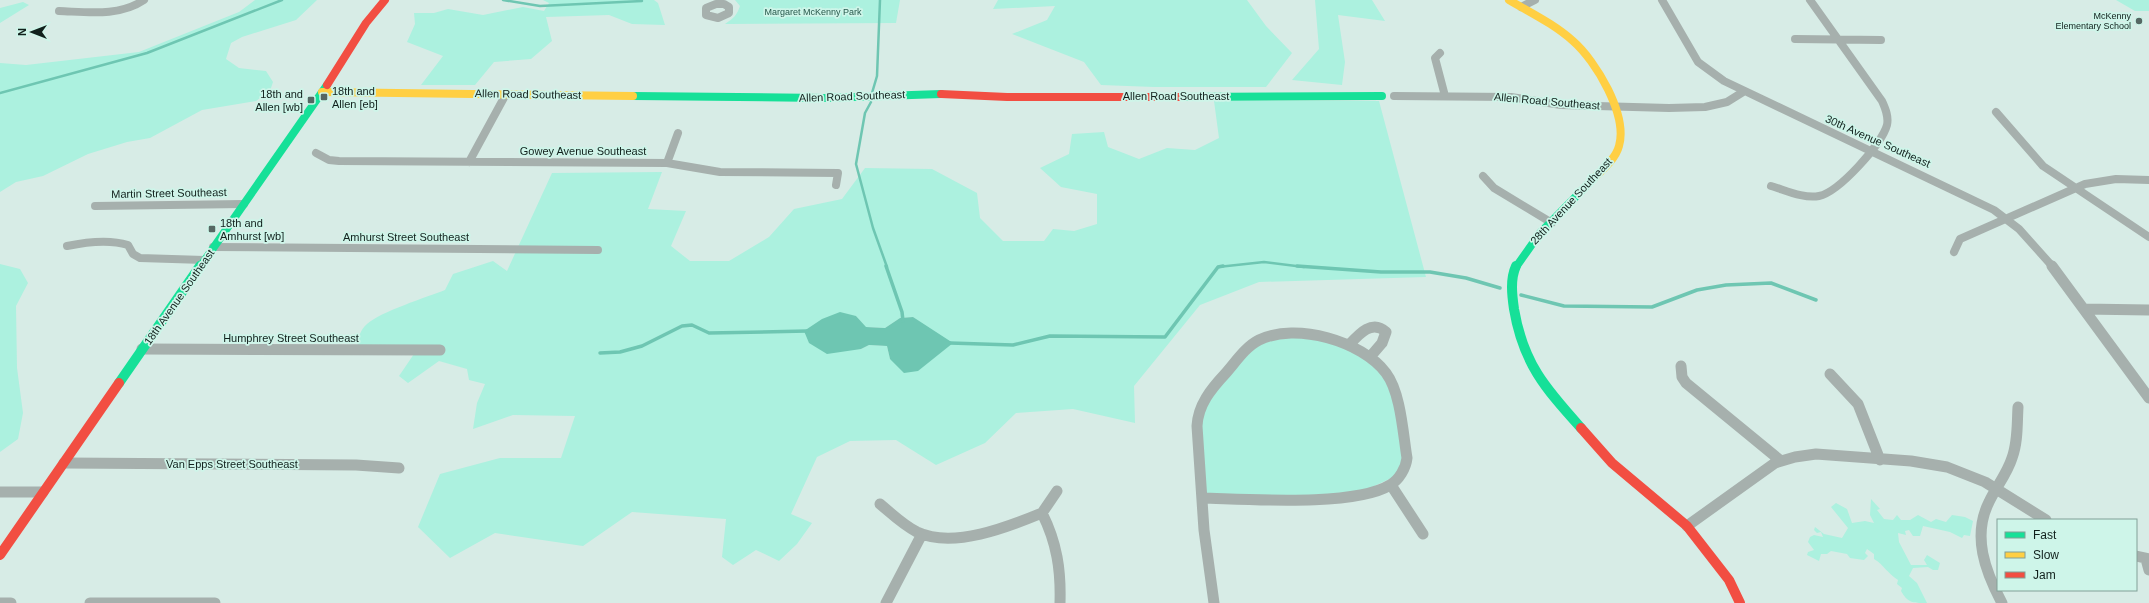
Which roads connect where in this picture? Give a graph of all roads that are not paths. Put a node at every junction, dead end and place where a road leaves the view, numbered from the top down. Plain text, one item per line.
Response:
1 (144, 0) edge
2 (385, 0) edge
3 (1509, 0) edge
4 (1536, 0) edge
5 (1662, 0) edge
6 (1810, 0) edge
7 (1521, 7) junction
8 (59, 11) dead end
9 (1795, 39) dead end
10 (1838, 39) junction
11 (1881, 40) dead end
12 (1440, 53) dead end
13 (322, 92) junction
14 (1743, 92) junction
15 (506, 94) junction
16 (1382, 96) dead end
17 (1394, 96) dead end
18 (1444, 96) junction
19 (1614, 107) junction
20 (1996, 112) dead end
21 (678, 133) dead end
22 (1870, 152) junction
23 (316, 153) dead end
24 (469, 162) junction
25 (667, 163) junction
26 (1483, 176) dead end
27 (2149, 180) edge
28 (836, 185) dead end
29 (1771, 186) dead end
30 (2074, 188) junction
31 (244, 204) junction
32 (95, 206) dead end
33 (2005, 218) junction
34 (1552, 223) junction
35 (2149, 237) edge
36 (68, 246) dead end
37 (213, 247) junction
38 (598, 250) dead end
39 (1954, 252) dead end
40 (204, 260) junction
41 (2084, 309) junction
42 (2149, 310) edge
43 (1349, 345) junction
44 (142, 349) junction
45 (440, 350) dead end
46 (1370, 357) junction
47 (1681, 366) dead end
48 (1830, 374) dead end
49 (2149, 398) edge
50 (2018, 407) dead end
51 (1880, 460) junction
52 (1781, 461) junction
53 (64, 463) junction
54 (399, 468) dead end
55 (1391, 485) junction
56 (1997, 489) junction
57 (1057, 491) dead end
58 (0, 492) edge
59 (43, 492) junction
60 (1202, 498) junction
61 (880, 504) dead end
62 (1042, 513) junction
63 (2044, 519) edge
64 (1687, 526) junction
65 (922, 534) junction
66 (1424, 534) dead end
67 (0, 555) edge
68 (0, 603) edge
69 (11, 603) edge
70 (90, 603) edge
71 (215, 603) edge
72 (886, 603) edge
73 (1060, 603) edge
74 (1214, 603) edge
75 (1740, 603) edge
76 (2002, 603) edge

1 - 8 street
2 - 13 street, 18th Avenue Southeast
3 - 7 street, 28th Avenue Southeast
4 - 7 street
5 - 14 street, 30th Avenue Southeast
6 - 10 street
7 - 19 street, 28th Avenue Southeast
9 - 10 street
10 - 11 street
10 - 22 street
12 - 18 street
13 - 15 street, Allen Road Southeast
13 - 31 street, 18th Avenue Southeast
14 - 19 street, Allen Road Southeast
14 - 22 street, 30th Avenue Southeast
15 - 16 street, Allen Road Southeast
15 - 24 street
17 - 18 street, Allen Road Southeast
18 - 19 street, Allen Road Southeast
19 - 34 street, 28th Avenue Southeast
20 - 30 street
21 - 25 street
22 - 29 street
22 - 33 street, 30th Avenue Southeast
23 - 24 street, Gowey Avenue Southeast
24 - 25 street, Gowey Avenue Southeast
25 - 28 street, Gowey Avenue Southeast
26 - 34 street
27 - 30 street
30 - 33 street
30 - 35 street
31 - 32 street, Martin Street Southeast
31 - 37 street, 18th Avenue Southeast
33 - 39 street
33 - 41 street, 30th Avenue Southeast
34 - 64 street, 28th Avenue Southeast
36 - 40 street
37 - 38 street, Amhurst Street Southeast
37 - 40 street, 18th Avenue Southeast
40 - 44 street, 18th Avenue Southeast
41 - 42 street
41 - 49 street, 30th Avenue Southeast
43 - 46 street
43 - 46 street
43 - 60 street
44 - 45 street, Humphrey Street Southeast
44 - 53 street, 18th Avenue Southeast
46 - 55 street
47 - 52 street
48 - 51 street
50 - 56 street
51 - 52 street
51 - 56 street
52 - 64 street
53 - 54 street, Van Epps Street Southeast
53 - 59 street, 18th Avenue Southeast
55 - 60 street
55 - 66 street
56 - 63 street
56 - 76 street
57 - 62 street
58 - 59 street
59 - 67 street, 18th Avenue Southeast
60 - 74 street
61 - 65 street
62 - 65 street
62 - 73 street
64 - 75 street, 28th Avenue Southeast
65 - 72 street
68 - 69 street
70 - 71 street

